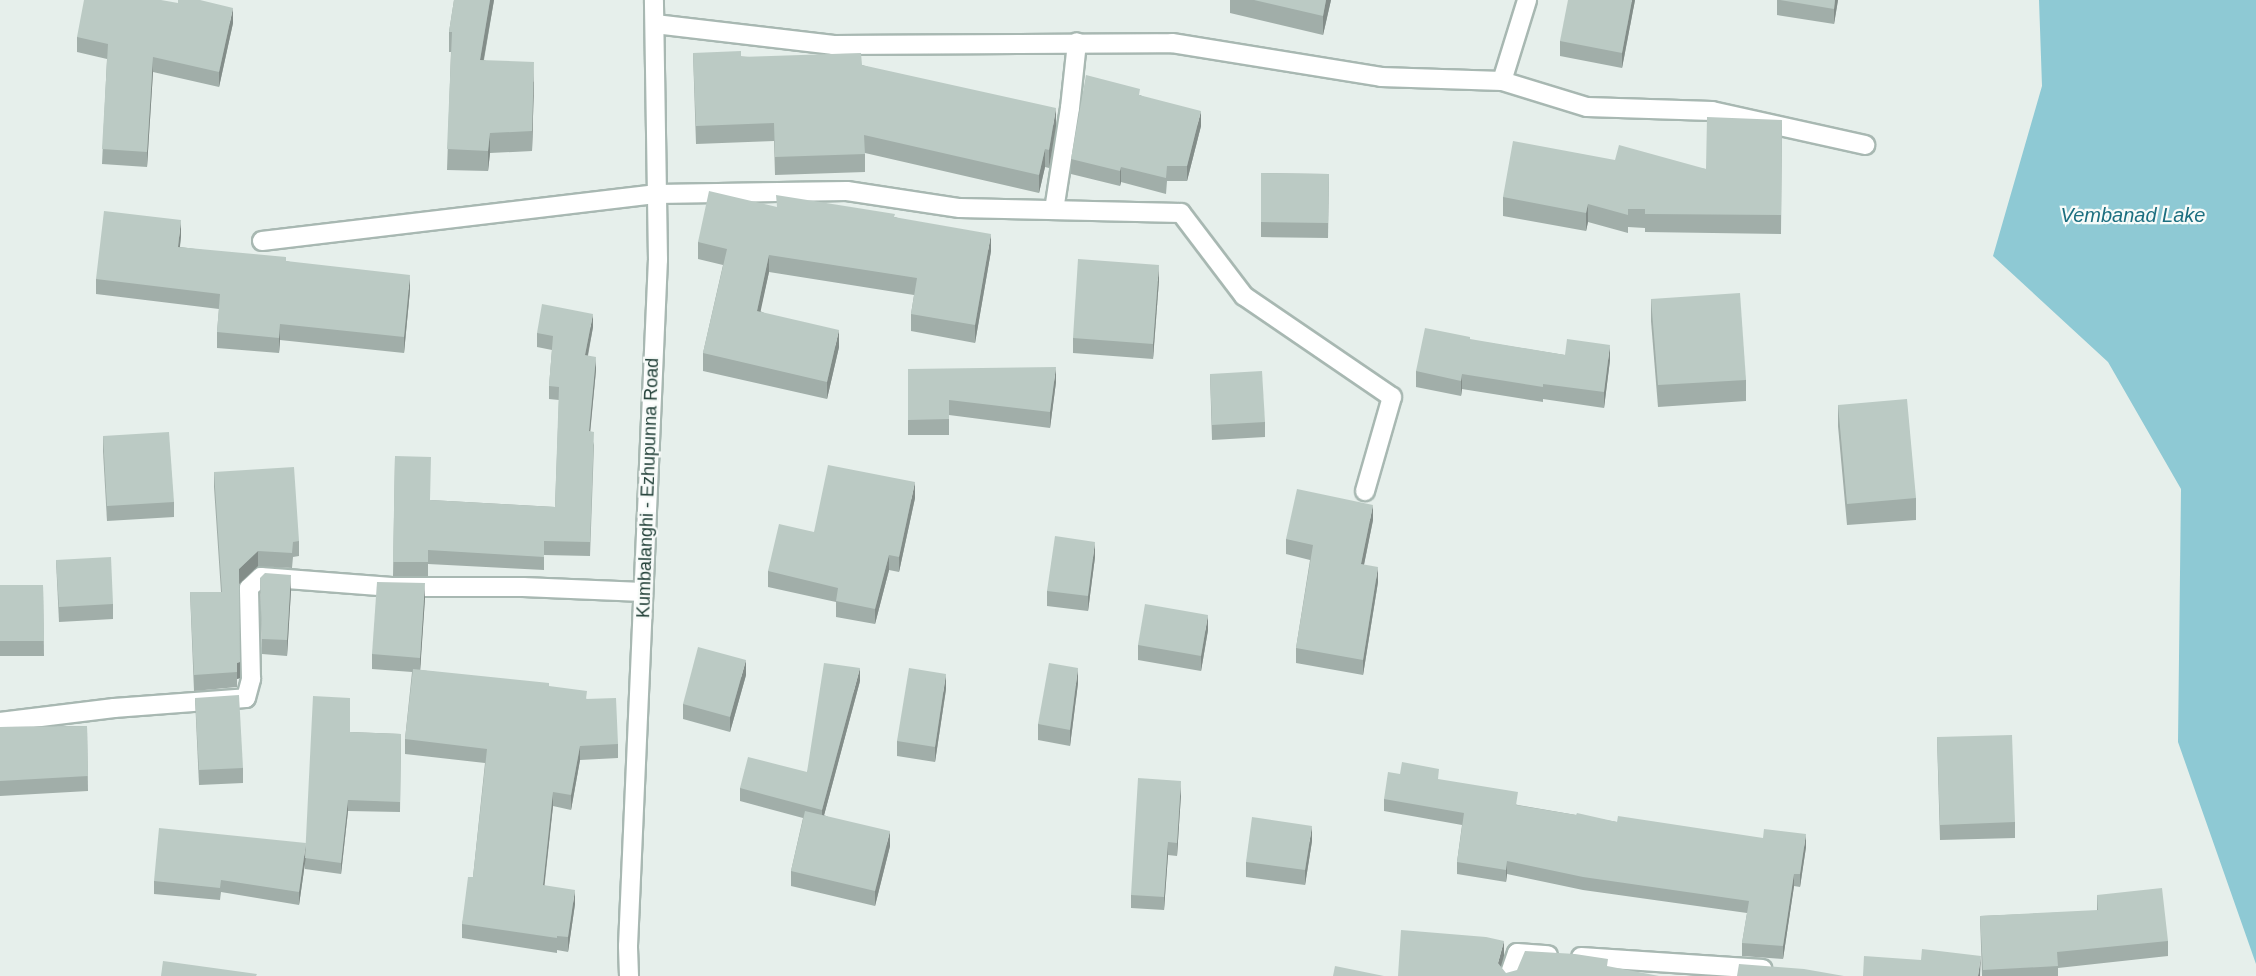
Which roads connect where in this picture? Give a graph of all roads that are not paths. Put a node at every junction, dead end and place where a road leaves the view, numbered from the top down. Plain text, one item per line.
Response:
1 (654, 0) edge
2 (1527, 0) edge
3 (655, 24) junction
4 (1077, 42) junction
5 (1502, 81) junction
6 (1865, 145) dead end
7 (657, 194) junction
8 (1054, 210) junction
9 (262, 241) dead end
10 (1365, 491) dead end
11 (644, 592) junction
12 (0, 722) edge
13 (1785, 970) edge
14 (629, 976) edge
15 (1509, 976) edge

1 - 3 street, Kumbalanghi - Ezhupunna Road
2 - 5 street
3 - 4 street
3 - 7 street, Kumbalanghi - Ezhupunna Road
4 - 5 street
4 - 8 street
5 - 6 street
7 - 8 street
7 - 9 street
7 - 11 street, Kumbalanghi - Ezhupunna Road
8 - 10 street
11 - 12 street
11 - 14 street, Kumbalanghi - Ezhupunna Road
13 - 15 street

